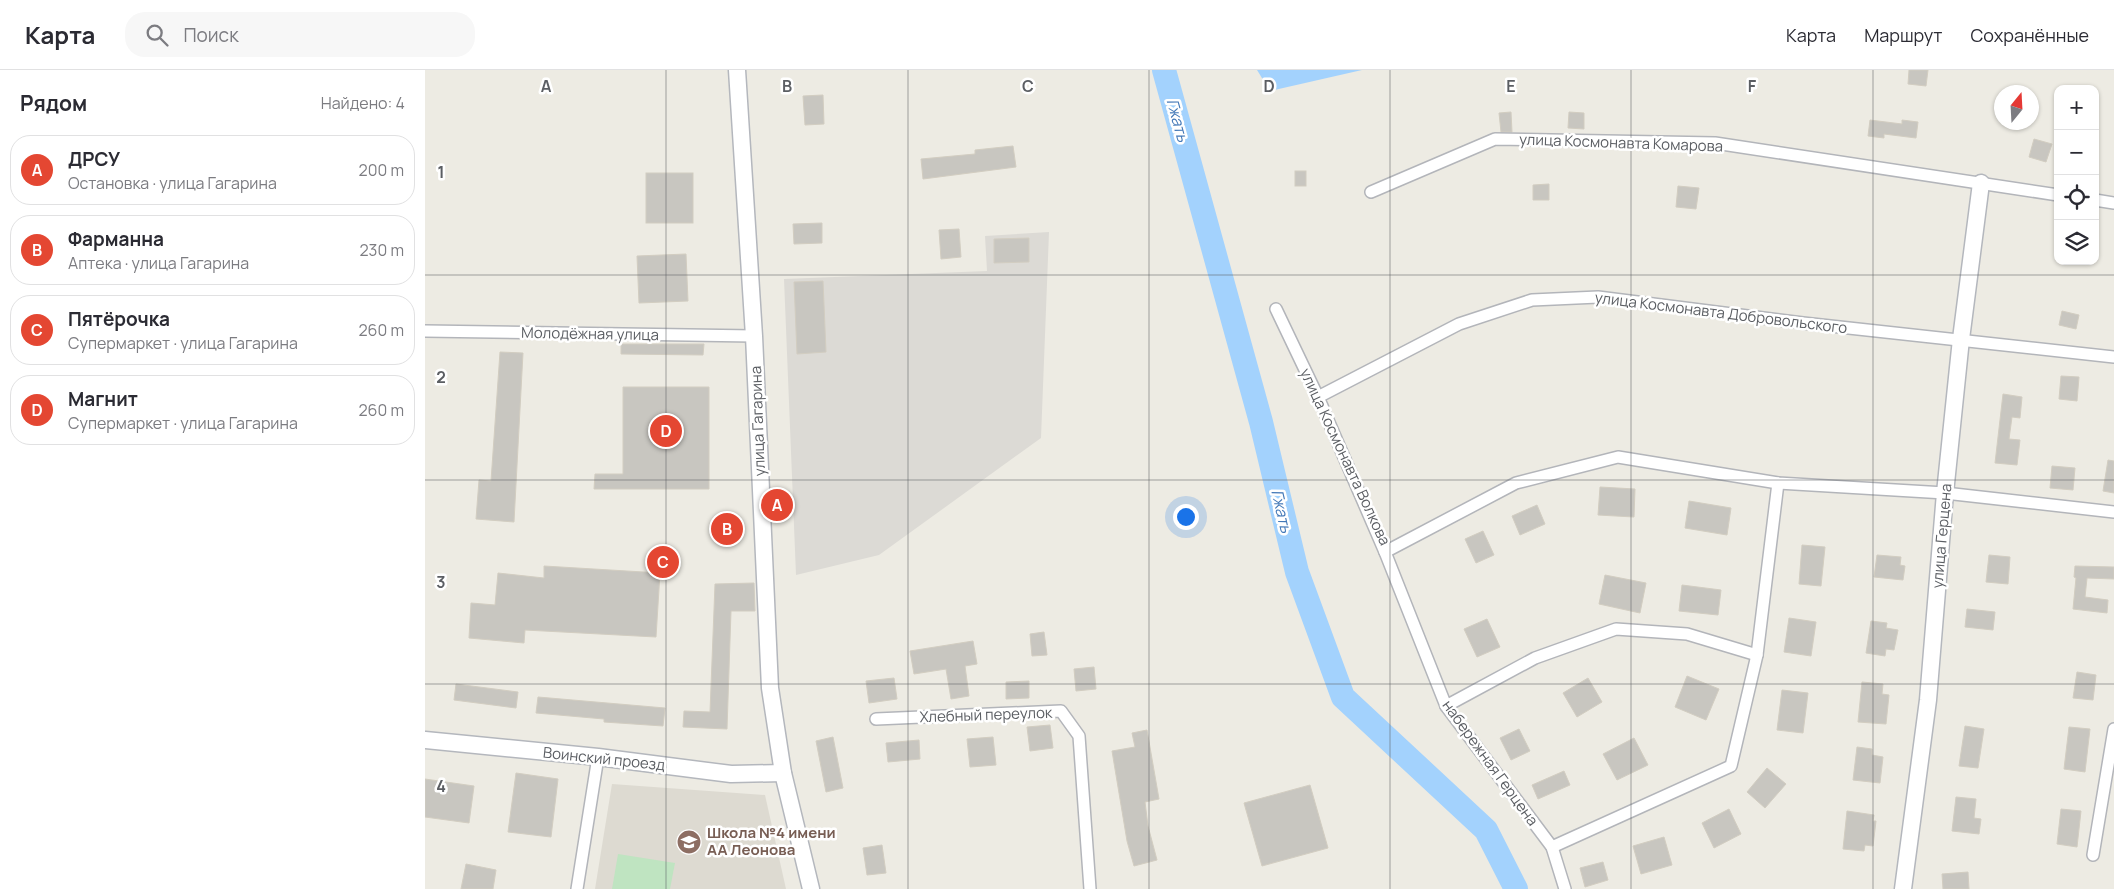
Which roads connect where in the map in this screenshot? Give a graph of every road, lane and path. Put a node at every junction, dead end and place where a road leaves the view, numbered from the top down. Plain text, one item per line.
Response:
1 (737, 70) edge
2 (1981, 183) junction
3 (1371, 192) dead end
4 (2054, 194) edge
5 (2099, 201) edge
6 (2114, 203) edge
7 (1276, 309) dead end
8 (425, 332) edge
9 (754, 336) junction
10 (1961, 339) junction
11 (2114, 357) edge
12 (1318, 397) junction
13 (1777, 483) junction
14 (1945, 492) junction
15 (2114, 512) edge
16 (1385, 552) junction
17 (1757, 655) junction
18 (1446, 706) junction
19 (876, 719) dead end
20 (2114, 729) edge
21 (425, 740) edge
22 (598, 757) junction
23 (783, 773) junction
24 (1552, 847) junction
25 (2093, 856) dead end
26 (577, 889) edge
27 (811, 889) edge
28 (1090, 889) edge
29 (1565, 889) edge
30 (1903, 889) edge

1 - 9 main road, улица Гагарина
2 - 3 street, улица Космонавта Комарова
2 - 4 street, улица Космонавта Комарова
2 - 10 main road, улица Герцена
5 - 6 street
7 - 12 street, улица Космонавта Волкова
8 - 9 street, Молодёжная улица
9 - 23 main road, улица Гагарина
10 - 11 street, улица Космонавта Добровольского
10 - 12 street, улица Космонавта Добровольского
10 - 14 main road, улица Герцена
12 - 16 street, улица Космонавта Волкова
13 - 14 street, улица Космонавта Волкова
13 - 16 street, улица Космонавта Волкова
13 - 17 street
14 - 15 street, улица Космонавта Волкова
14 - 30 main road, улица Герцена
16 - 18 street, набережная Герцена
17 - 18 street
17 - 24 street
18 - 24 street, набережная Герцена
19 - 28 street, Хлебный переулок
20 - 25 street
21 - 22 main road, Воинский проезд
22 - 23 main road, Воинский проезд
22 - 26 street
23 - 27 main road, улица Гагарина
24 - 29 street, набережная Герцена

